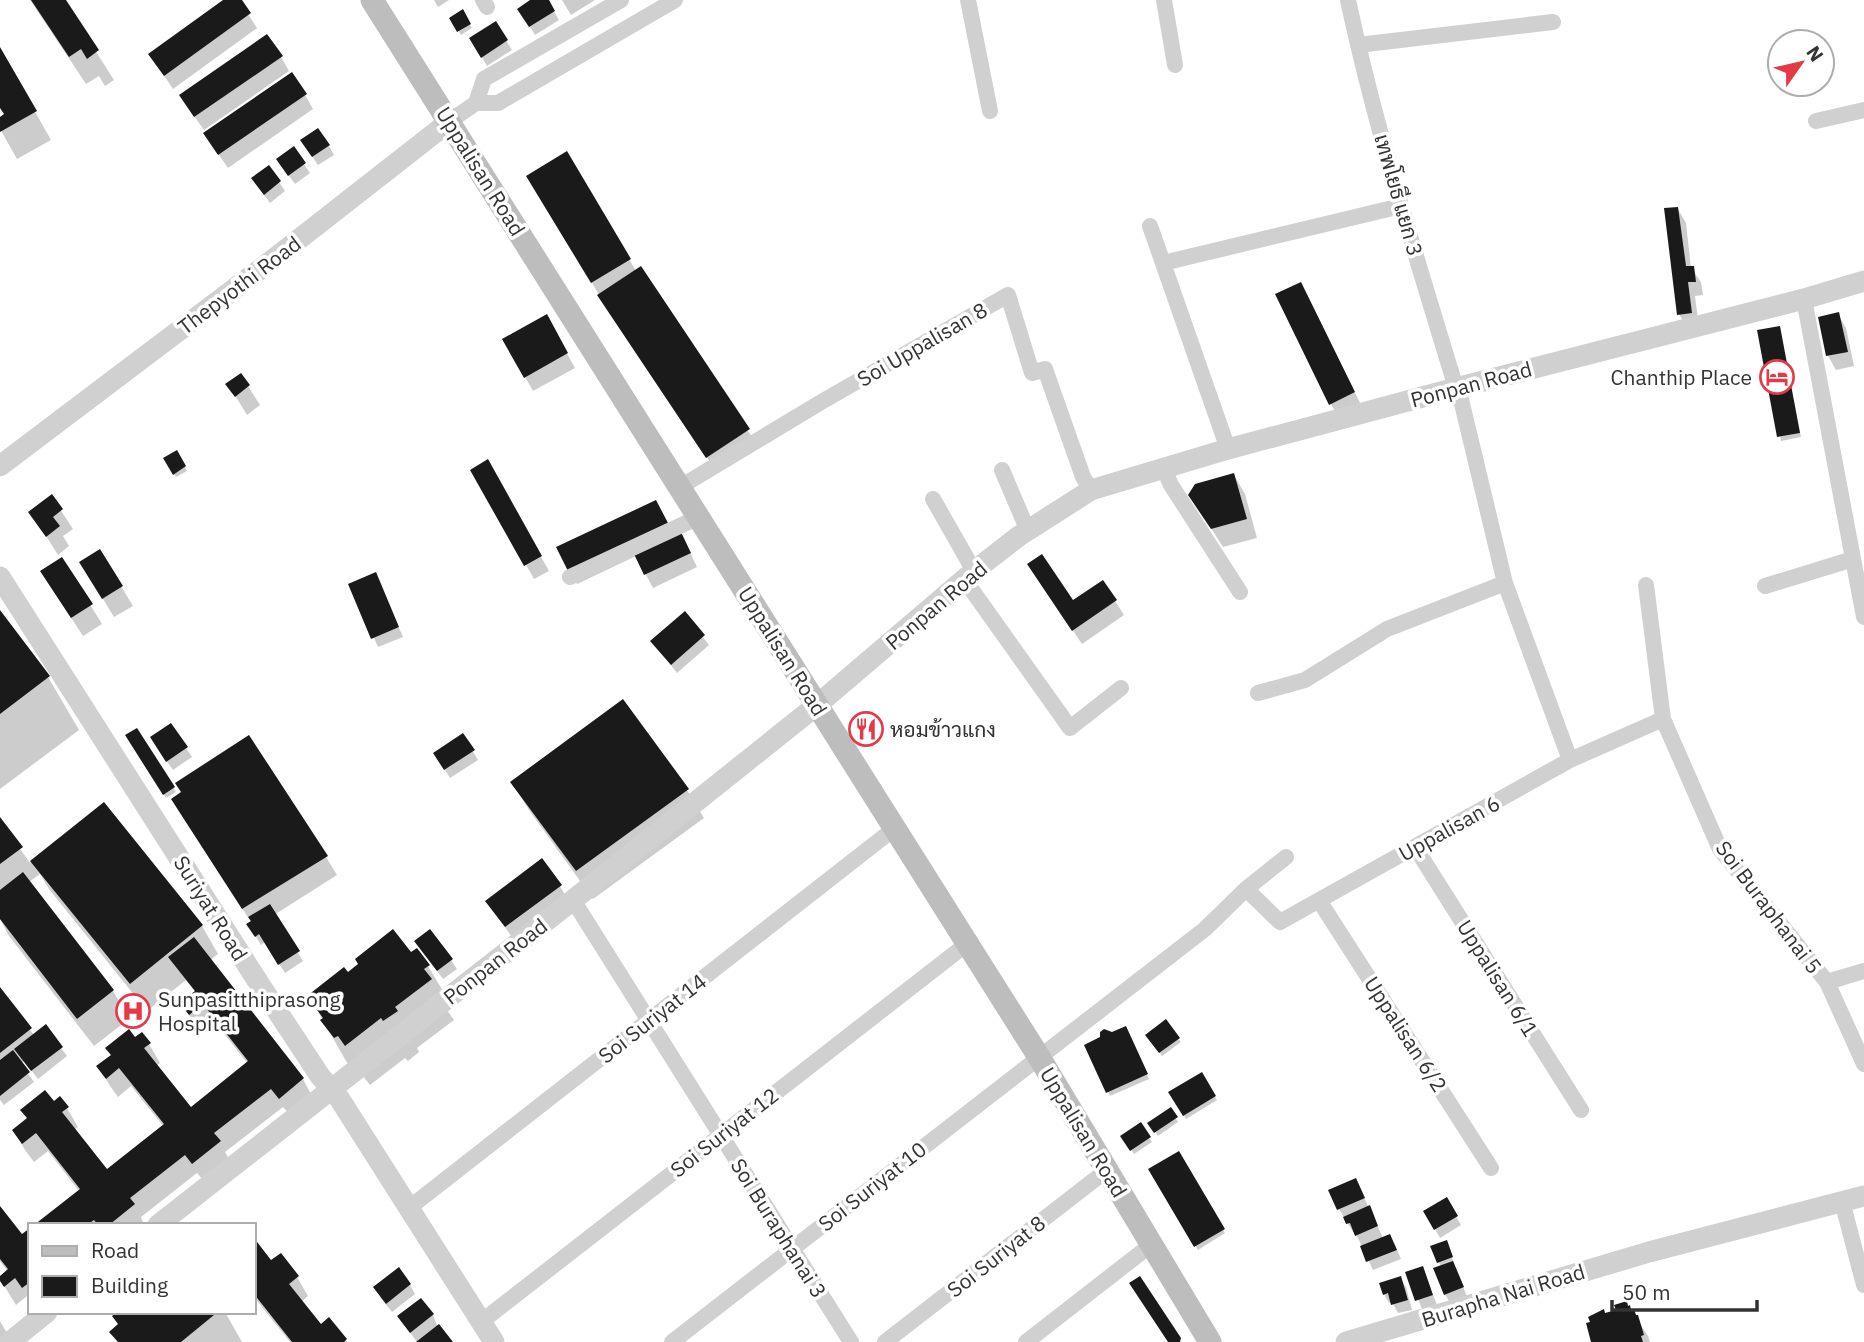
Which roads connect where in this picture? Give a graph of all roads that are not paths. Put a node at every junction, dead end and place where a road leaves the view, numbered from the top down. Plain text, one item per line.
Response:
1 (372, 0) edge
2 (621, 0) edge
3 (675, 0) edge
4 (968, 0) edge
5 (1164, 0) edge
6 (1348, 0) edge
7 (1553, 22) dead end
8 (1357, 45) junction
9 (1175, 65) dead end
10 (476, 103) junction
11 (1864, 110) edge
12 (990, 111) dead end
13 (450, 121) junction
14 (1816, 121) dead end
15 (1401, 206) junction
16 (1150, 226) dead end
17 (1163, 263) junction
18 (1864, 281) edge
19 (1804, 299) junction
20 (1457, 387) junction
21 (1228, 449) junction
22 (0, 466) edge
23 (1164, 469) junction
24 (1002, 470) dead end
25 (680, 487) junction
26 (1091, 490) junction
27 (933, 499) dead end
28 (699, 517) junction
29 (1028, 531) junction
30 (1853, 559) junction
31 (969, 575) junction
32 (0, 577) edge
33 (570, 577) dead end
34 (1504, 583) junction
35 (1646, 585) dead end
36 (1765, 586) dead end
37 (1240, 592) dead end
38 (1864, 617) edge
39 (1121, 688) dead end
40 (1258, 693) dead end
41 (817, 705) junction
42 (1663, 719) junction
43 (1570, 760) junction
44 (895, 828) junction
45 (1415, 847) junction
46 (1286, 857) dead end
47 (1247, 889) junction
48 (573, 900) junction
49 (1320, 902) junction
50 (968, 943) junction
51 (1864, 971) edge
52 (1827, 982) junction
53 (649, 1021) junction
54 (1039, 1058) junction
55 (1864, 1064) edge
56 (331, 1088) junction
57 (1581, 1110) dead end
58 (721, 1135) junction
59 (1491, 1168) dead end
60 (1107, 1170) junction
61 (1864, 1196) edge
62 (1842, 1201) junction
63 (409, 1208) junction
64 (161, 1223) edge
65 (1152, 1244) junction
66 (791, 1248) junction
67 (1864, 1285) edge
68 (45, 1314) edge
69 (481, 1322) junction
70 (10, 1342) edge
71 (494, 1342) edge
72 (672, 1342) edge
73 (851, 1342) edge
74 (885, 1342) edge
75 (1026, 1342) edge
76 (1210, 1342) edge
77 (1346, 1342) edge

1 - 13 main road, Uppalisan Road
2 - 10 street, Thepyothi Road
3 - 10 street, Thepyothi Road
4 - 12 street
5 - 9 street
6 - 8 street, เทพโยธี แยก 3
7 - 8 street
8 - 15 street, เทพโยธี แยก 3
10 - 13 street, Thepyothi Road
11 - 14 street
13 - 22 street, Thepyothi Road
13 - 25 main road, Uppalisan Road
15 - 17 street
15 - 20 street, เทพโยธี แยก 3
16 - 17 street
17 - 21 street
18 - 19 street, Ponpan Road
19 - 20 street, Ponpan Road
19 - 30 street
20 - 21 street, Ponpan Road
20 - 34 street, เทพโยธี แยก 3
21 - 23 street, Ponpan Road
23 - 26 street, Ponpan Road
23 - 37 street
24 - 29 street
25 - 26 street, Soi Uppalisan 8
25 - 28 main road, Uppalisan Road
26 - 29 street, Ponpan Road
27 - 31 street
28 - 33 street
28 - 41 main road, Uppalisan Road
29 - 31 street, Ponpan Road
30 - 36 street
30 - 38 street
31 - 39 street
31 - 41 street, Ponpan Road
32 - 56 street, Suriyat Road
34 - 40 street
34 - 43 street, เทพโยธี แยก 3
35 - 42 street, Soi Buraphanai 5
41 - 44 main road, Uppalisan Road
41 - 48 street, Ponpan Road
42 - 43 street, Uppalisan 6
42 - 52 street, Soi Buraphanai 5
43 - 45 street, Uppalisan 6
44 - 50 main road, Uppalisan Road
44 - 53 street, Soi Suriyat 14
45 - 49 street, Uppalisan 6
45 - 57 street, Uppalisan 6/1
46 - 47 street
47 - 49 street, Uppalisan 6
47 - 54 street
48 - 53 street, Soi Buraphanai 3
48 - 56 street, Ponpan Road
49 - 59 street, Uppalisan 6/2
50 - 54 main road, Uppalisan Road
50 - 58 street, Soi Suriyat 12
51 - 52 street
52 - 55 street, Soi Buraphanai 5
53 - 58 street, Soi Buraphanai 3
53 - 63 street, Soi Suriyat 14
54 - 60 main road, Uppalisan Road
54 - 66 street, Soi Suriyat 10
56 - 63 street, Suriyat Road
56 - 64 street, Ponpan Road
58 - 66 street, Soi Buraphanai 3
58 - 69 street, Soi Suriyat 12
60 - 65 main road, Uppalisan Road
60 - 74 street, Soi Suriyat 8
61 - 62 street, Burapha Nai Road
62 - 67 street
62 - 77 street, Burapha Nai Road
63 - 69 street, Suriyat Road
65 - 75 street
65 - 76 main road, Uppalisan Road
66 - 72 street, Soi Suriyat 10
66 - 73 street, Soi Buraphanai 3
68 - 70 street
69 - 71 street, Suriyat Road

